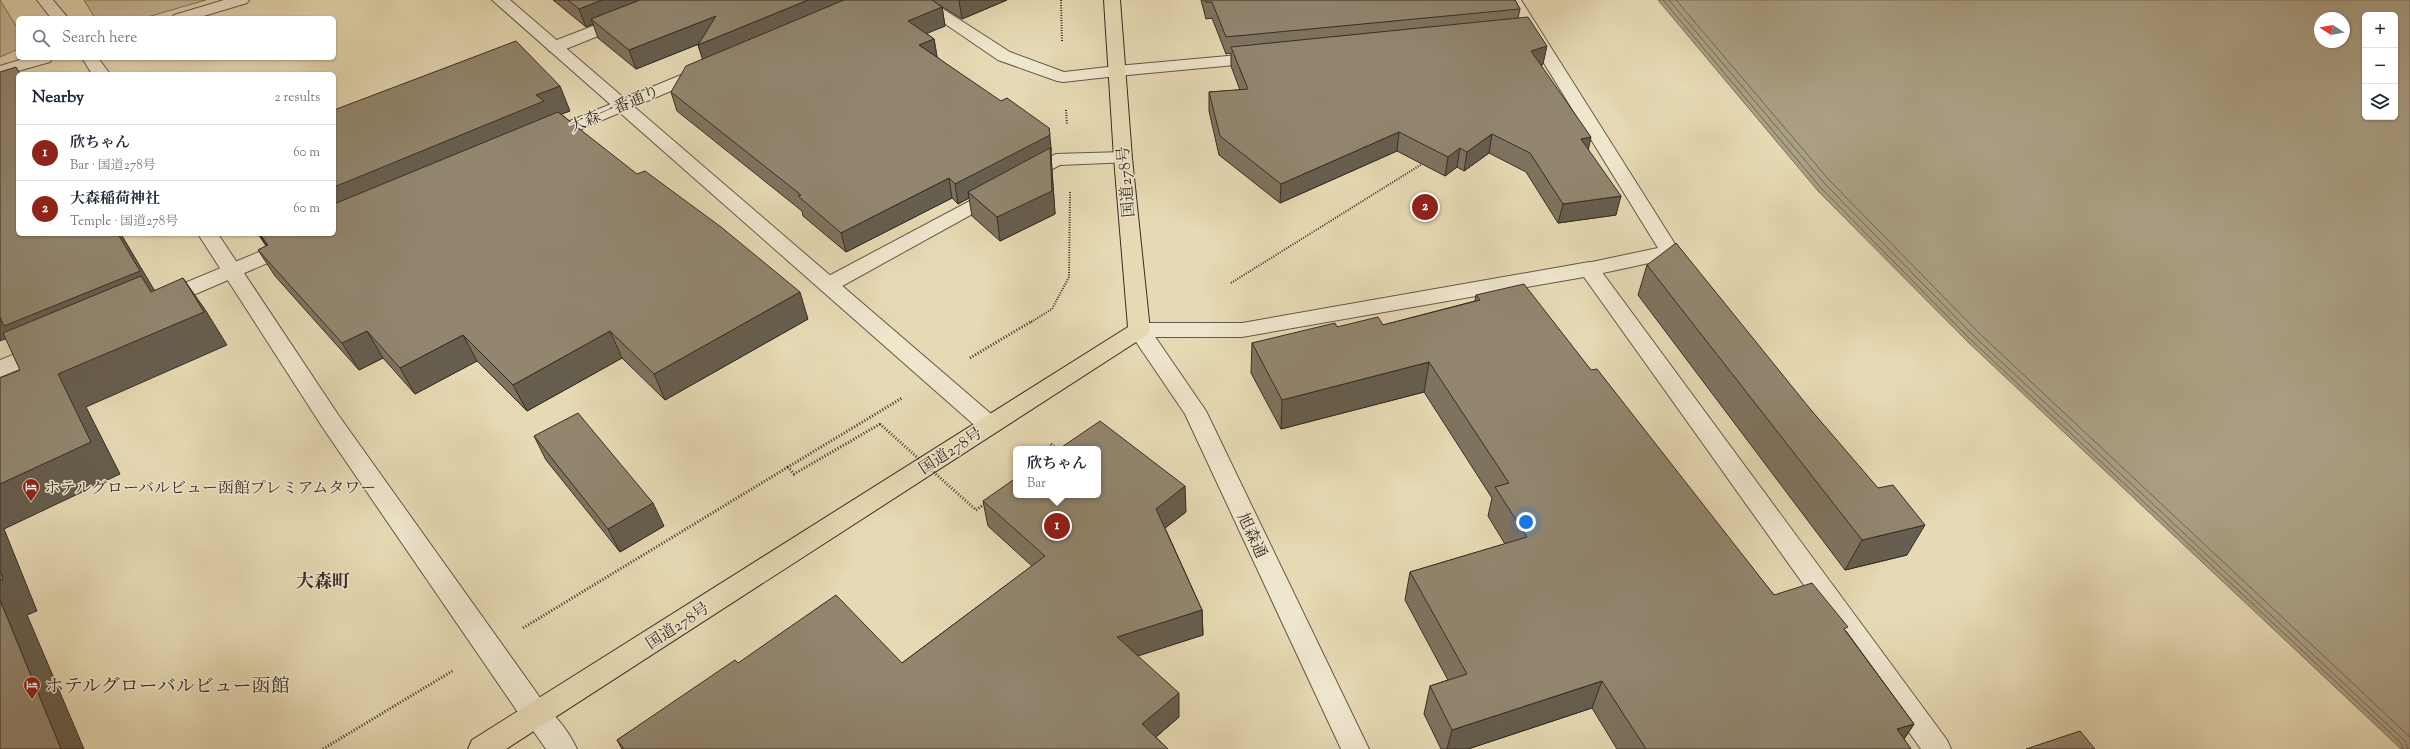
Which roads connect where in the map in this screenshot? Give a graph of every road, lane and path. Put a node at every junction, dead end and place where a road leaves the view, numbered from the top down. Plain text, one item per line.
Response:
1 (45, 0) edge
2 (241, 0) edge
3 (500, 0) edge
4 (674, 0) edge
5 (918, 0) edge
6 (1061, 0) edge
7 (1112, 0) edge
8 (1513, 0) edge
9 (58, 16) edge
10 (187, 16) edge
11 (555, 47) junction
12 (1273, 56) edge
13 (37, 60) edge
14 (91, 60) edge
15 (723, 63) edge
16 (0, 71) edge
17 (100, 72) edge
18 (1117, 72) junction
19 (1063, 77) junction
20 (622, 104) junction
21 (529, 144) edge
22 (1123, 158) junction
23 (1070, 160) junction
24 (1422, 164) dead end
25 (209, 236) edge
26 (314, 236) edge
27 (1670, 252) junction
28 (1590, 270) junction
29 (232, 271) junction
30 (1684, 271) edge
31 (1231, 283) dead end
32 (828, 285) junction
33 (145, 308) edge
34 (1139, 330) junction
35 (58, 345) edge
36 (0, 369) edge
37 (935, 378) junction
38 (989, 425) junction
39 (788, 466) junction
40 (987, 502) edge
41 (489, 648) junction
42 (536, 715) junction
43 (323, 749) edge
44 (482, 749) edge
45 (563, 749) edge
46 (1355, 749) edge
47 (1937, 749) edge

1 - 9 street
2 - 10 street
3 - 11 street
4 - 11 street
5 - 19 street
6 - 19 path
7 - 18 highway, 国道278号
8 - 27 street
11 - 20 street
12 - 18 street
13 - 16 street
14 - 17 street
15 - 20 street, 大森一番通り
18 - 19 street
18 - 22 highway, 国道278号
19 - 23 path
20 - 21 street, 大森一番通り
20 - 32 street
22 - 23 street
22 - 34 highway, 国道278号
23 - 32 street
23 - 37 path
24 - 31 path
25 - 29 street
26 - 29 street
27 - 28 street
27 - 30 street
28 - 34 street
28 - 47 street
29 - 33 street
29 - 41 street
32 - 37 street
34 - 38 highway, 国道278号
34 - 46 street, 旭森通
35 - 36 street
37 - 38 street
37 - 39 path
38 - 42 highway, 国道278号
39 - 40 path, bridge
39 - 41 path
41 - 42 street
41 - 43 path
42 - 44 highway, 国道278号
42 - 45 street

